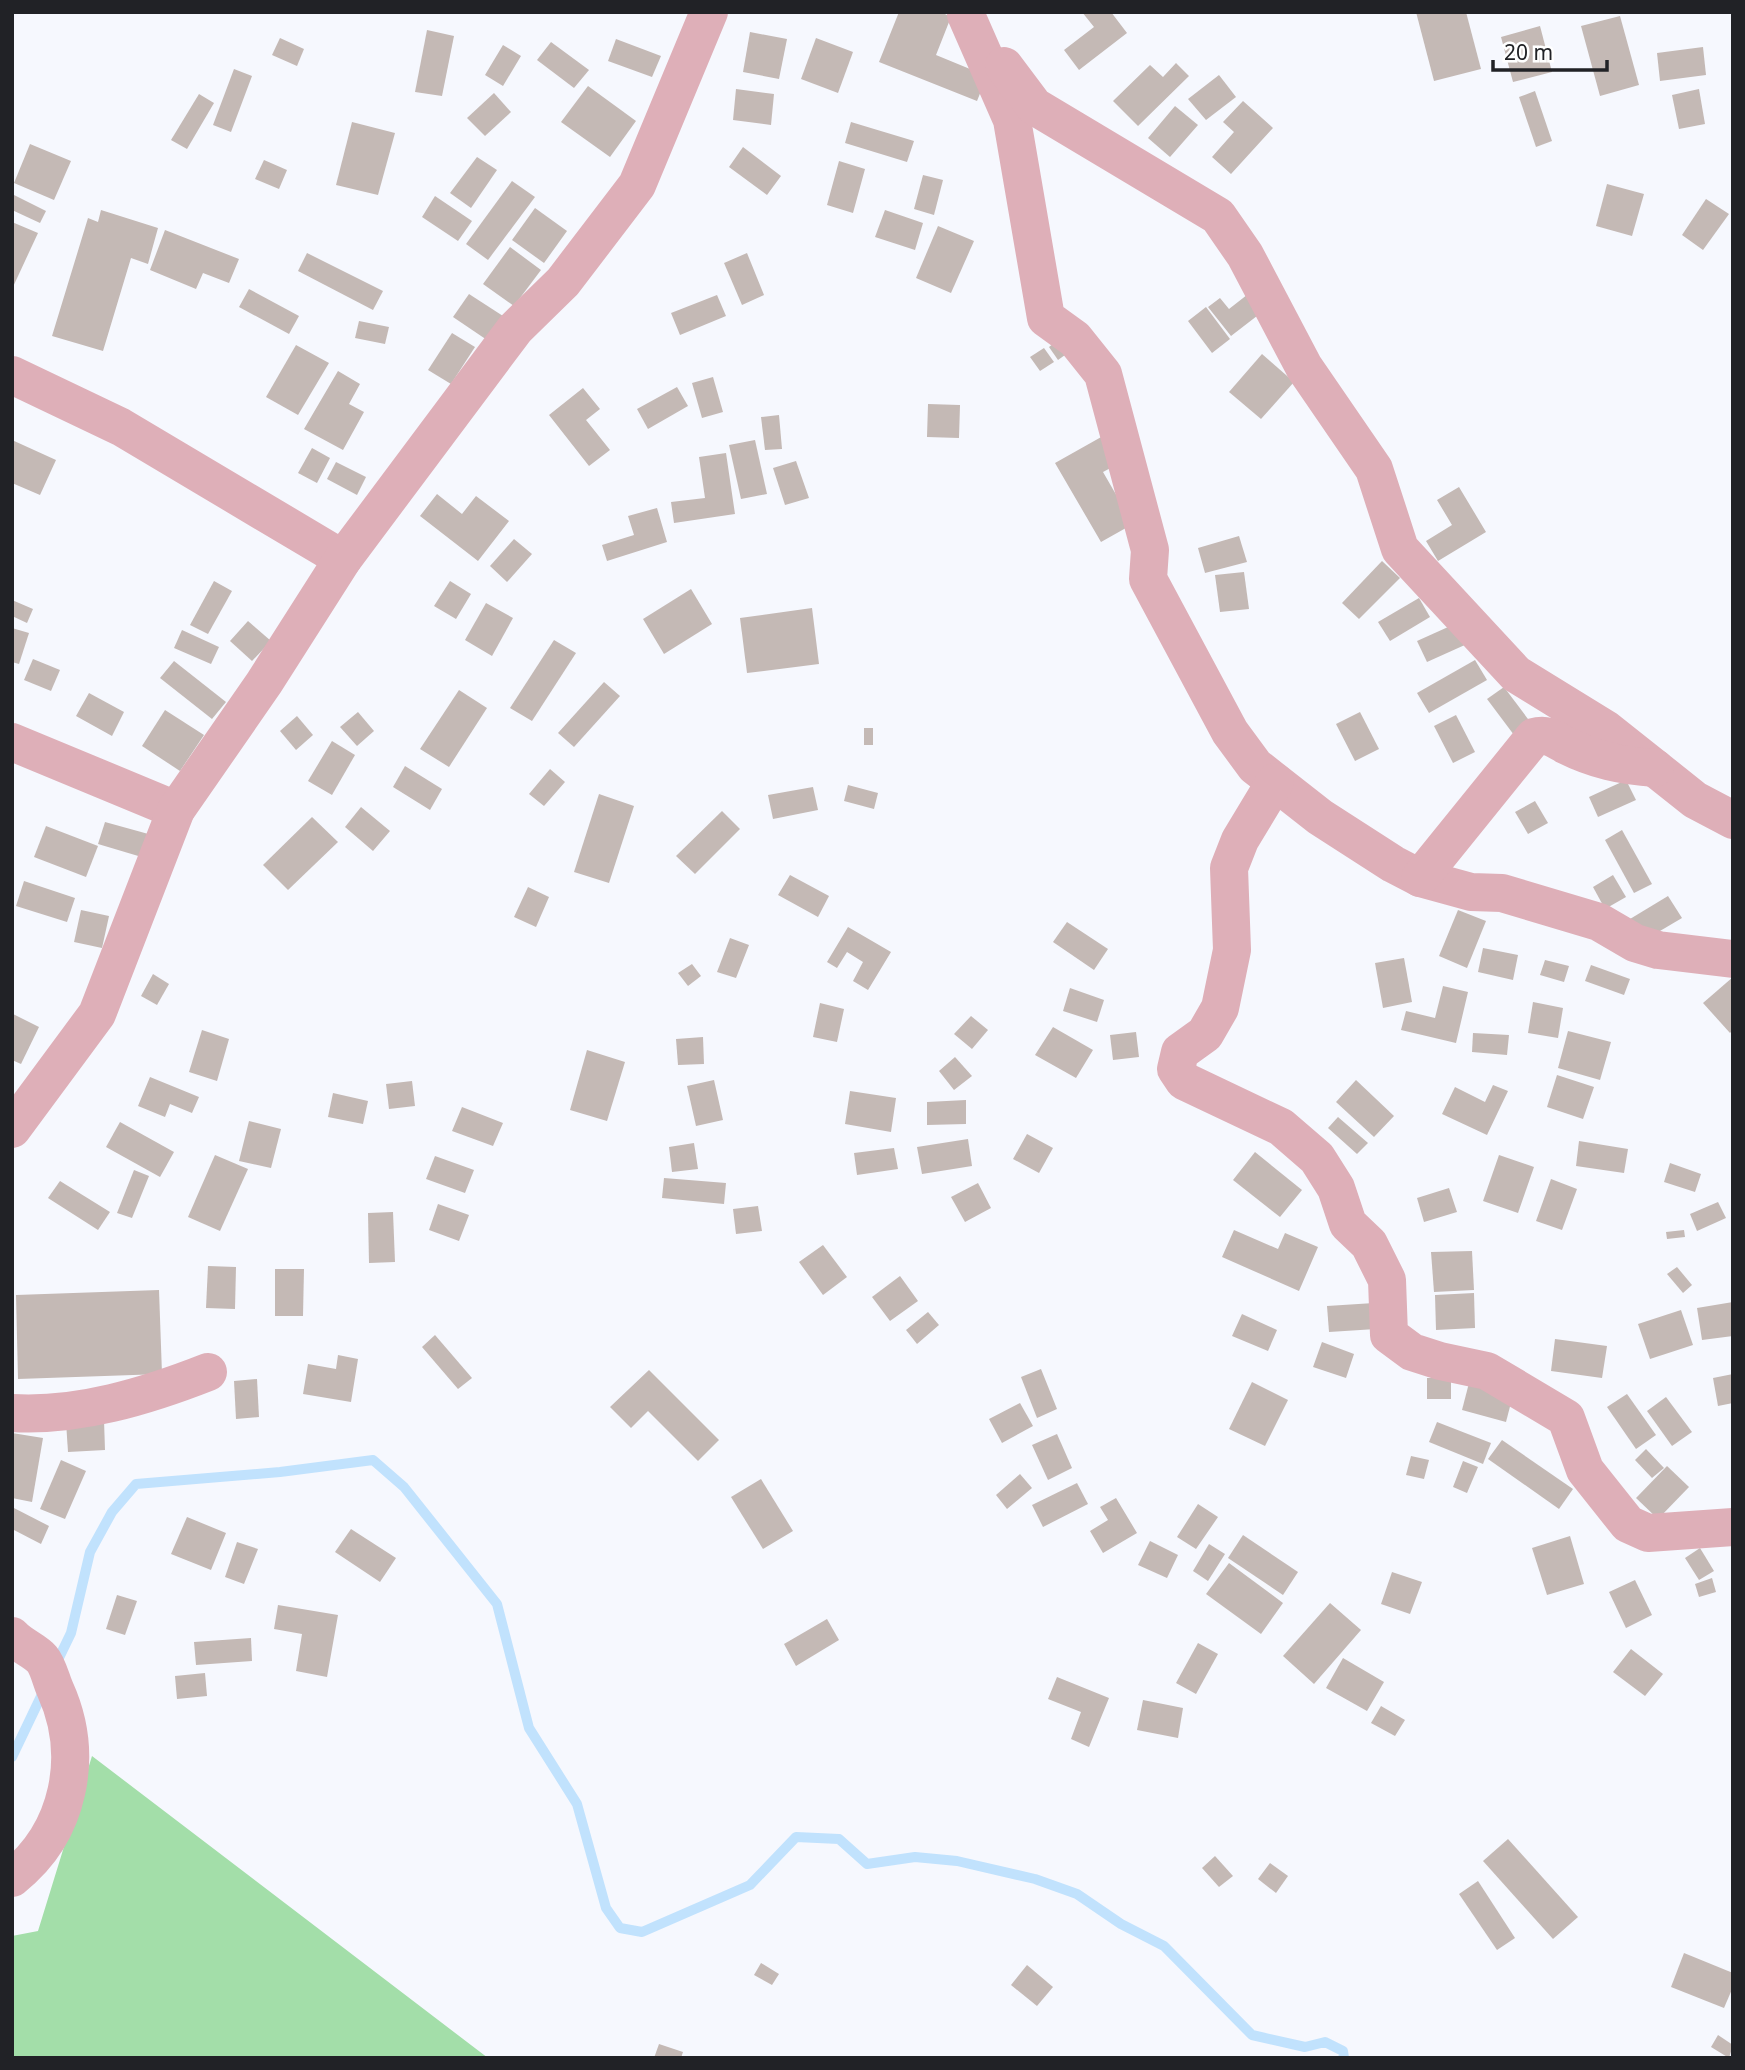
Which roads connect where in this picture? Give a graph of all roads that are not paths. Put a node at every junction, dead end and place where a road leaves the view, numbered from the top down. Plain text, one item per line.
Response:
1 (709, 12) edge
2 (965, 14) edge
3 (12, 376) edge
4 (344, 559) junction
5 (12, 742) edge
6 (1657, 768) junction
7 (1275, 782) junction
8 (176, 810) junction
9 (1733, 820) edge
10 (1420, 877) junction
11 (1733, 958) edge
12 (12, 1129) edge
13 (208, 1372) dead end
14 (12, 1413) edge
15 (1733, 1527) edge
16 (12, 1636) edge
17 (12, 1878) edge

1 - 4 street
2 - 6 street
2 - 7 street
3 - 4 street
4 - 8 street
5 - 8 street
6 - 9 street
6 - 10 street
7 - 10 street
7 - 15 street
8 - 12 street
10 - 11 street
13 - 14 street
16 - 17 street

